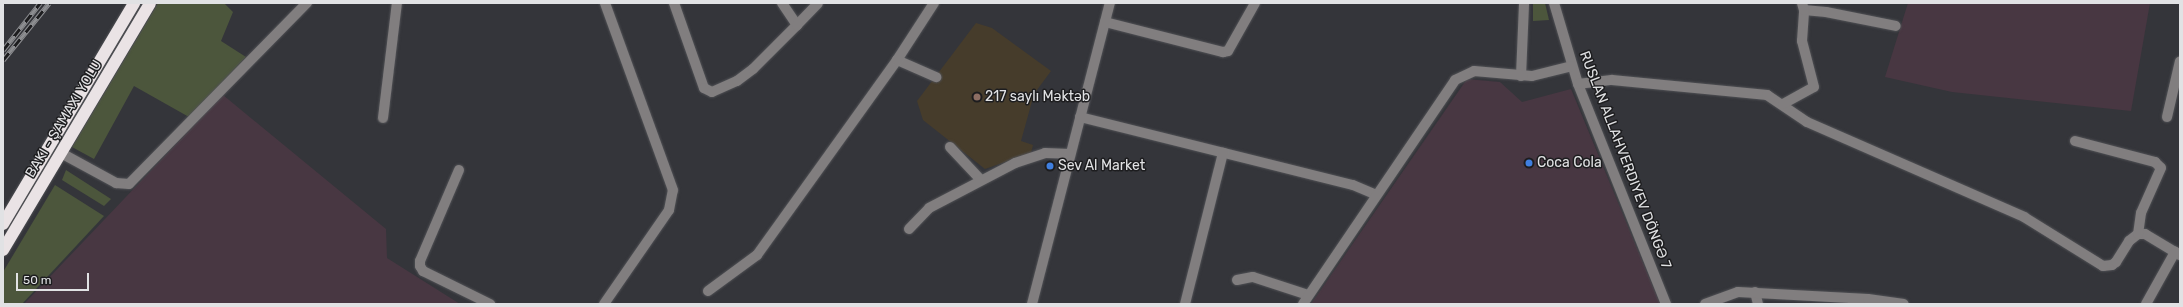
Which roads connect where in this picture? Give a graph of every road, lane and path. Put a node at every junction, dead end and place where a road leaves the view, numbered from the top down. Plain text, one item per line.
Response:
1 (134, 3) edge
2 (150, 3) edge
3 (307, 3) edge
4 (397, 3) edge
5 (605, 3) edge
6 (674, 3) edge
7 (782, 3) edge
8 (818, 3) edge
9 (934, 3) edge
10 (1110, 3) edge
11 (1255, 3) edge
12 (1524, 3) edge
13 (1554, 3) edge
14 (1803, 6) edge
15 (1105, 22) junction
16 (797, 25) junction
17 (1896, 26) dead end
18 (897, 60) junction
19 (2180, 61) edge
20 (1572, 66) junction
21 (1521, 76) junction
22 (936, 77) dead end
23 (1578, 84) junction
24 (1783, 104) junction
25 (1080, 117) junction
26 (2167, 117) dead end
27 (383, 118) dead end
28 (2075, 141) dead end
29 (950, 147) dead end
30 (61, 153) junction
31 (1223, 153) junction
32 (1070, 154) junction
33 (458, 170) dead end
34 (981, 180) junction
35 (1376, 195) junction
36 (3, 224) edge
37 (909, 229) dead end
38 (2138, 234) junction
39 (3, 250) edge
40 (2178, 254) edge
41 (1237, 280) dead end
42 (708, 291) dead end
43 (1755, 292) junction
44 (1802, 299) edge
45 (1305, 300) edge
46 (1875, 302) edge
47 (490, 304) edge
48 (604, 304) edge
49 (1032, 304) edge
50 (1185, 304) edge
51 (1666, 304) edge
52 (1705, 304) edge
53 (1758, 304) edge
54 (1904, 304) edge
55 (2146, 304) edge

1 - 36 highway
2 - 30 highway
3 - 30 street
4 - 27 street
5 - 48 street
6 - 16 street
7 - 16 street
8 - 16 street
9 - 18 street
10 - 15 street
11 - 15 street
12 - 21 street
13 - 20 street, RUSLAN ALLAHVERDIYEV DÖNGƏ 7
14 - 17 street
14 - 24 street
15 - 25 street
18 - 22 street
18 - 42 street
19 - 26 street
20 - 21 street
20 - 23 street, RUSLAN ALLAHVERDIYEV DÖNGƏ 7
21 - 35 street
23 - 24 street
23 - 51 street, RUSLAN ALLAHVERDIYEV DÖNGƏ 7
24 - 38 street
25 - 31 street
25 - 32 street
28 - 38 street
29 - 34 street
30 - 39 highway
31 - 35 street
31 - 50 street
32 - 34 street
32 - 49 street
33 - 47 street
34 - 37 street
35 - 45 street
38 - 40 street
40 - 55 street
41 - 45 street
43 - 44 street
43 - 52 street
43 - 53 street
44 - 46 street
46 - 54 street

